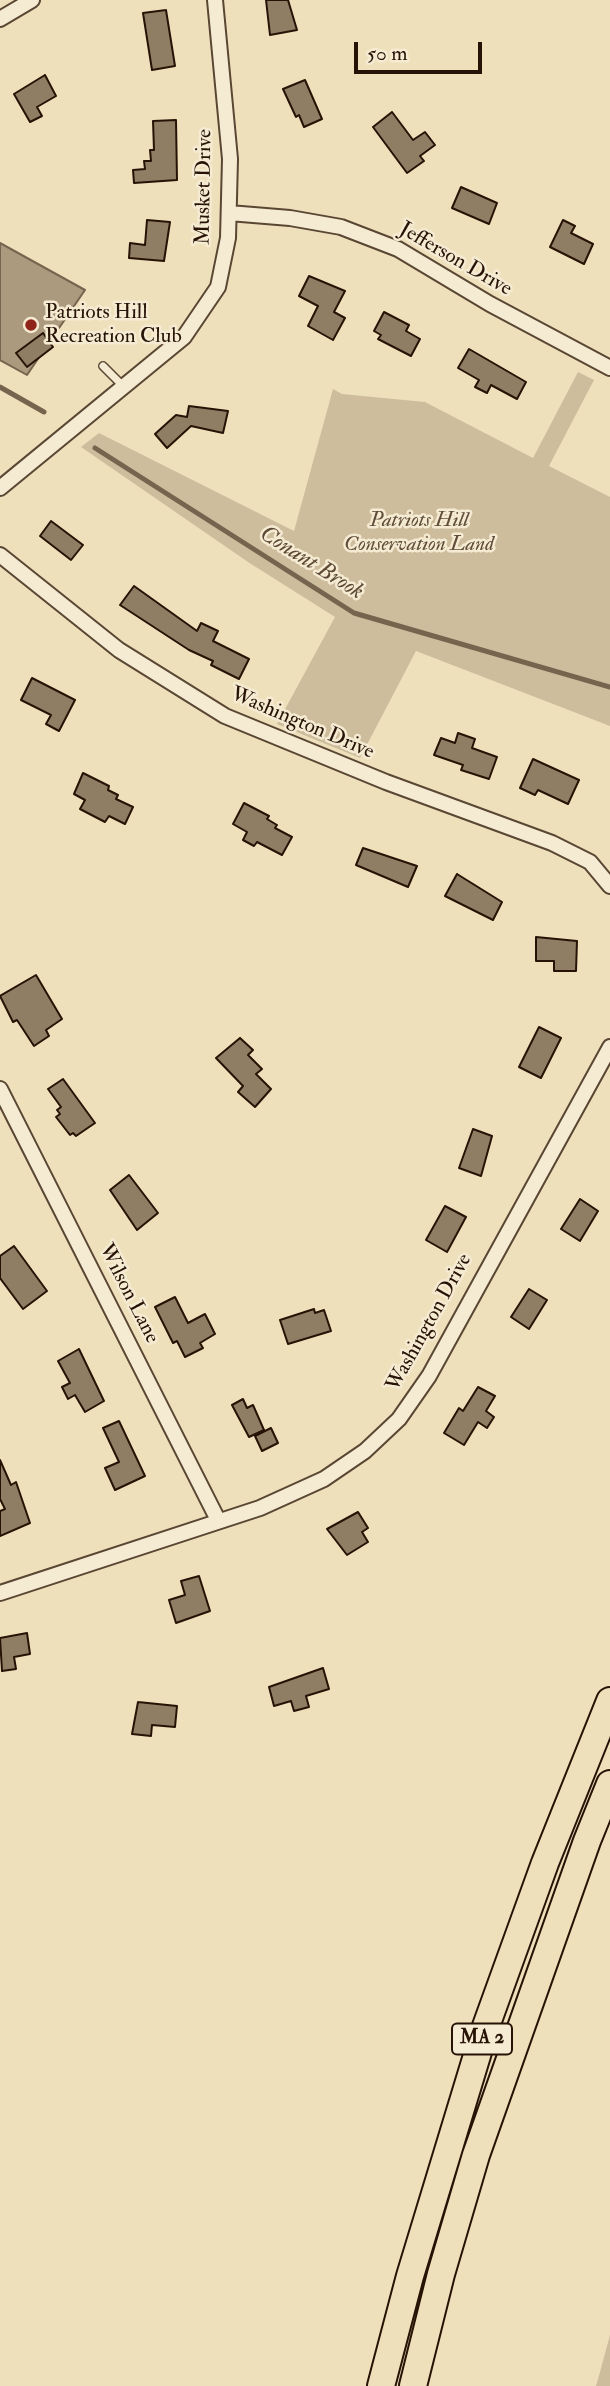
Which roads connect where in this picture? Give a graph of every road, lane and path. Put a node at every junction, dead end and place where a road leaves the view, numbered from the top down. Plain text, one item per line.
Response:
1 (32, 0) edge
2 (215, 0) edge
3 (0, 19) edge
4 (229, 213) junction
5 (103, 366) dead end
6 (610, 368) edge
7 (123, 386) junction
8 (0, 488) edge
9 (0, 555) edge
10 (610, 886) edge
11 (610, 1046) edge
12 (0, 1089) edge
13 (218, 1520) junction
14 (0, 1593) edge
15 (610, 1701) edge
16 (610, 1784) edge
17 (381, 2386) edge
18 (413, 2386) edge

1 - 3 street
2 - 4 street, Musket Drive
4 - 6 street, Jefferson Drive
4 - 7 street, Musket Drive
5 - 7 lane
7 - 8 street, Musket Drive
9 - 10 street, Washington Drive
11 - 13 street, Washington Drive
12 - 13 street, Wilson Lane
13 - 14 street, Washington Drive
15 - 17 highway, MA 2
16 - 18 highway, MA 2

